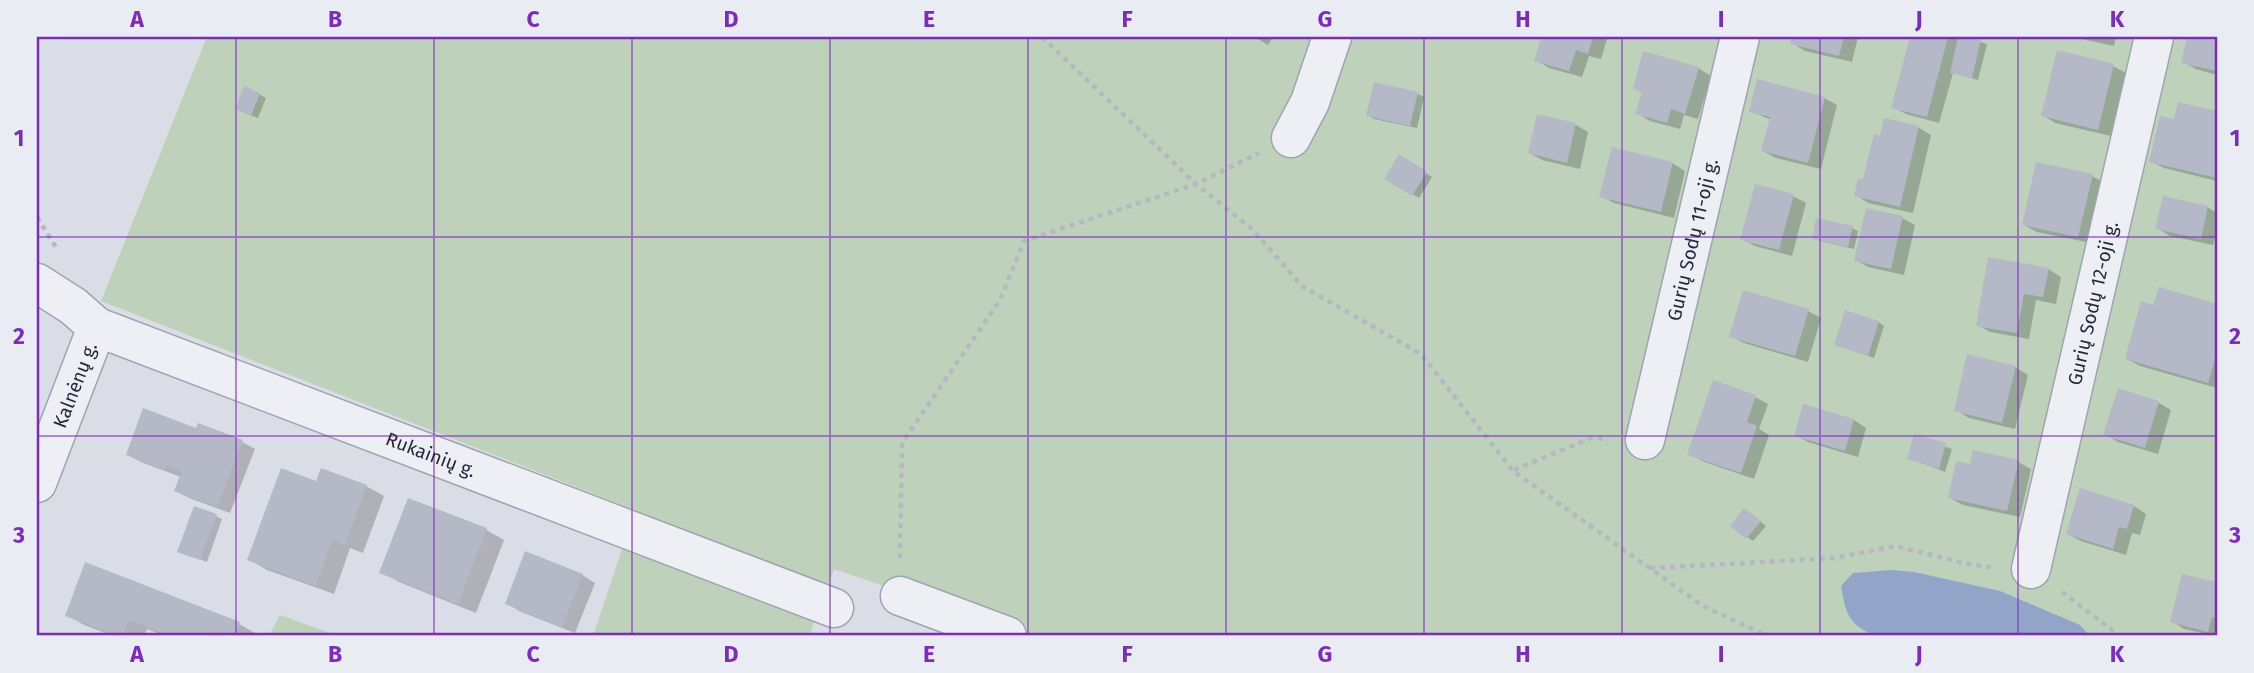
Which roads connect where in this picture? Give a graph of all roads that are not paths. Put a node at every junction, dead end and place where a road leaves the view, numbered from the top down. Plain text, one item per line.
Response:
1 (1332, 37) edge
2 (1740, 37) edge
3 (2154, 37) edge
4 (1291, 138) road end
5 (37, 283) edge
6 (97, 327) junction
7 (1644, 440) road end
8 (37, 483) edge
9 (2031, 569) road end
10 (900, 596) road end
11 (834, 608) dead end
12 (1007, 636) edge

1 - 4 street
2 - 7 street, Gurių Sodų 11-oji g.
3 - 9 street, Gurių Sodų 12-oji g.
5 - 6 street, Rukainių g.
6 - 8 street, Kalnėnų g.
6 - 11 street, Rukainių g.
10 - 12 street

